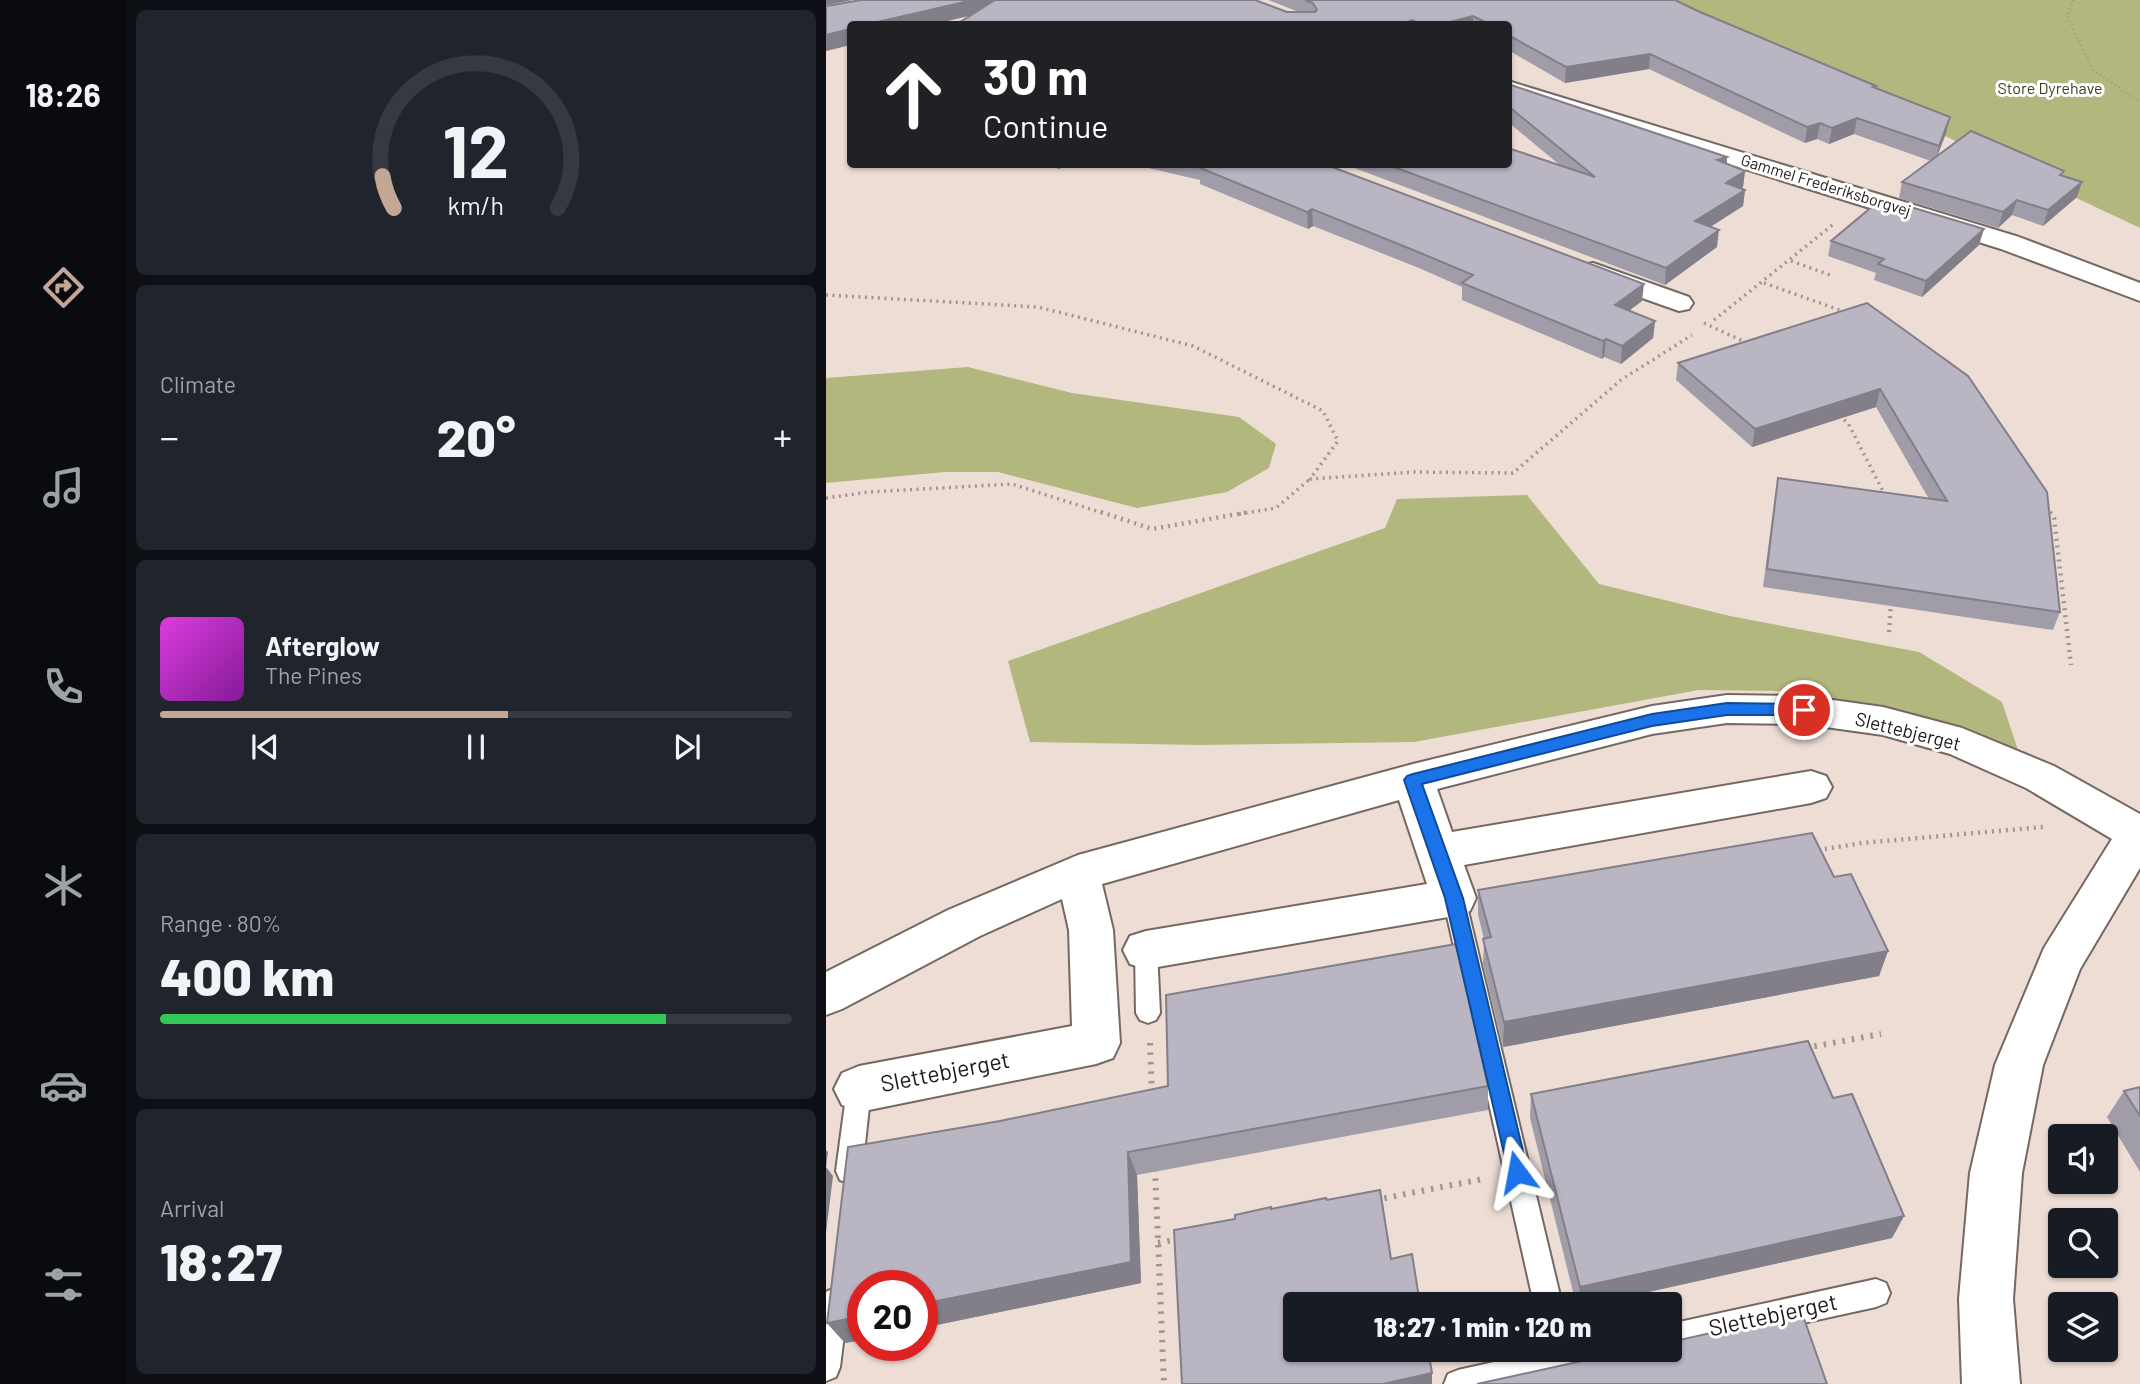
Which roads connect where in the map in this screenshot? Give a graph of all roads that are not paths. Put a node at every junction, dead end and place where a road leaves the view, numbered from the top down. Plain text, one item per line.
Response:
1 (1512, 89) edge
2 (1565, 260) edge
3 (2140, 293) edge
4 (1679, 303) road end
5 (1413, 780) junction
6 (1811, 787) dead end
7 (2139, 832) edge
8 (1438, 852) junction
9 (1078, 873) junction
10 (1454, 898) junction
11 (1146, 950) joint
12 (826, 995) edge
13 (1148, 1013) road end
14 (859, 1089) joint
15 (847, 1191) edge
16 (837, 1272) edge
17 (1545, 1292) edge
18 (1876, 1293) dead end
19 (1682, 1335) edge
20 (1535, 1362) edge
21 (826, 1367) edge
22 (1458, 1384) edge
23 (1991, 1384) edge

1 - 3 street, Gammel Frederiksborgvej
2 - 4 street
5 - 7 street, Slettebjerget
5 - 8 street
5 - 9 street, Slettebjerget
6 - 8 street
7 - 23 street, Slettebjerget
8 - 10 street
9 - 12 street, Slettebjerget
9 - 14 street, Slettebjerget
10 - 11 street
10 - 17 lane
11 - 13 lane
14 - 15 lane, Slettebjerget
16 - 21 lane
18 - 19 lane, Slettebjerget
20 - 22 lane

